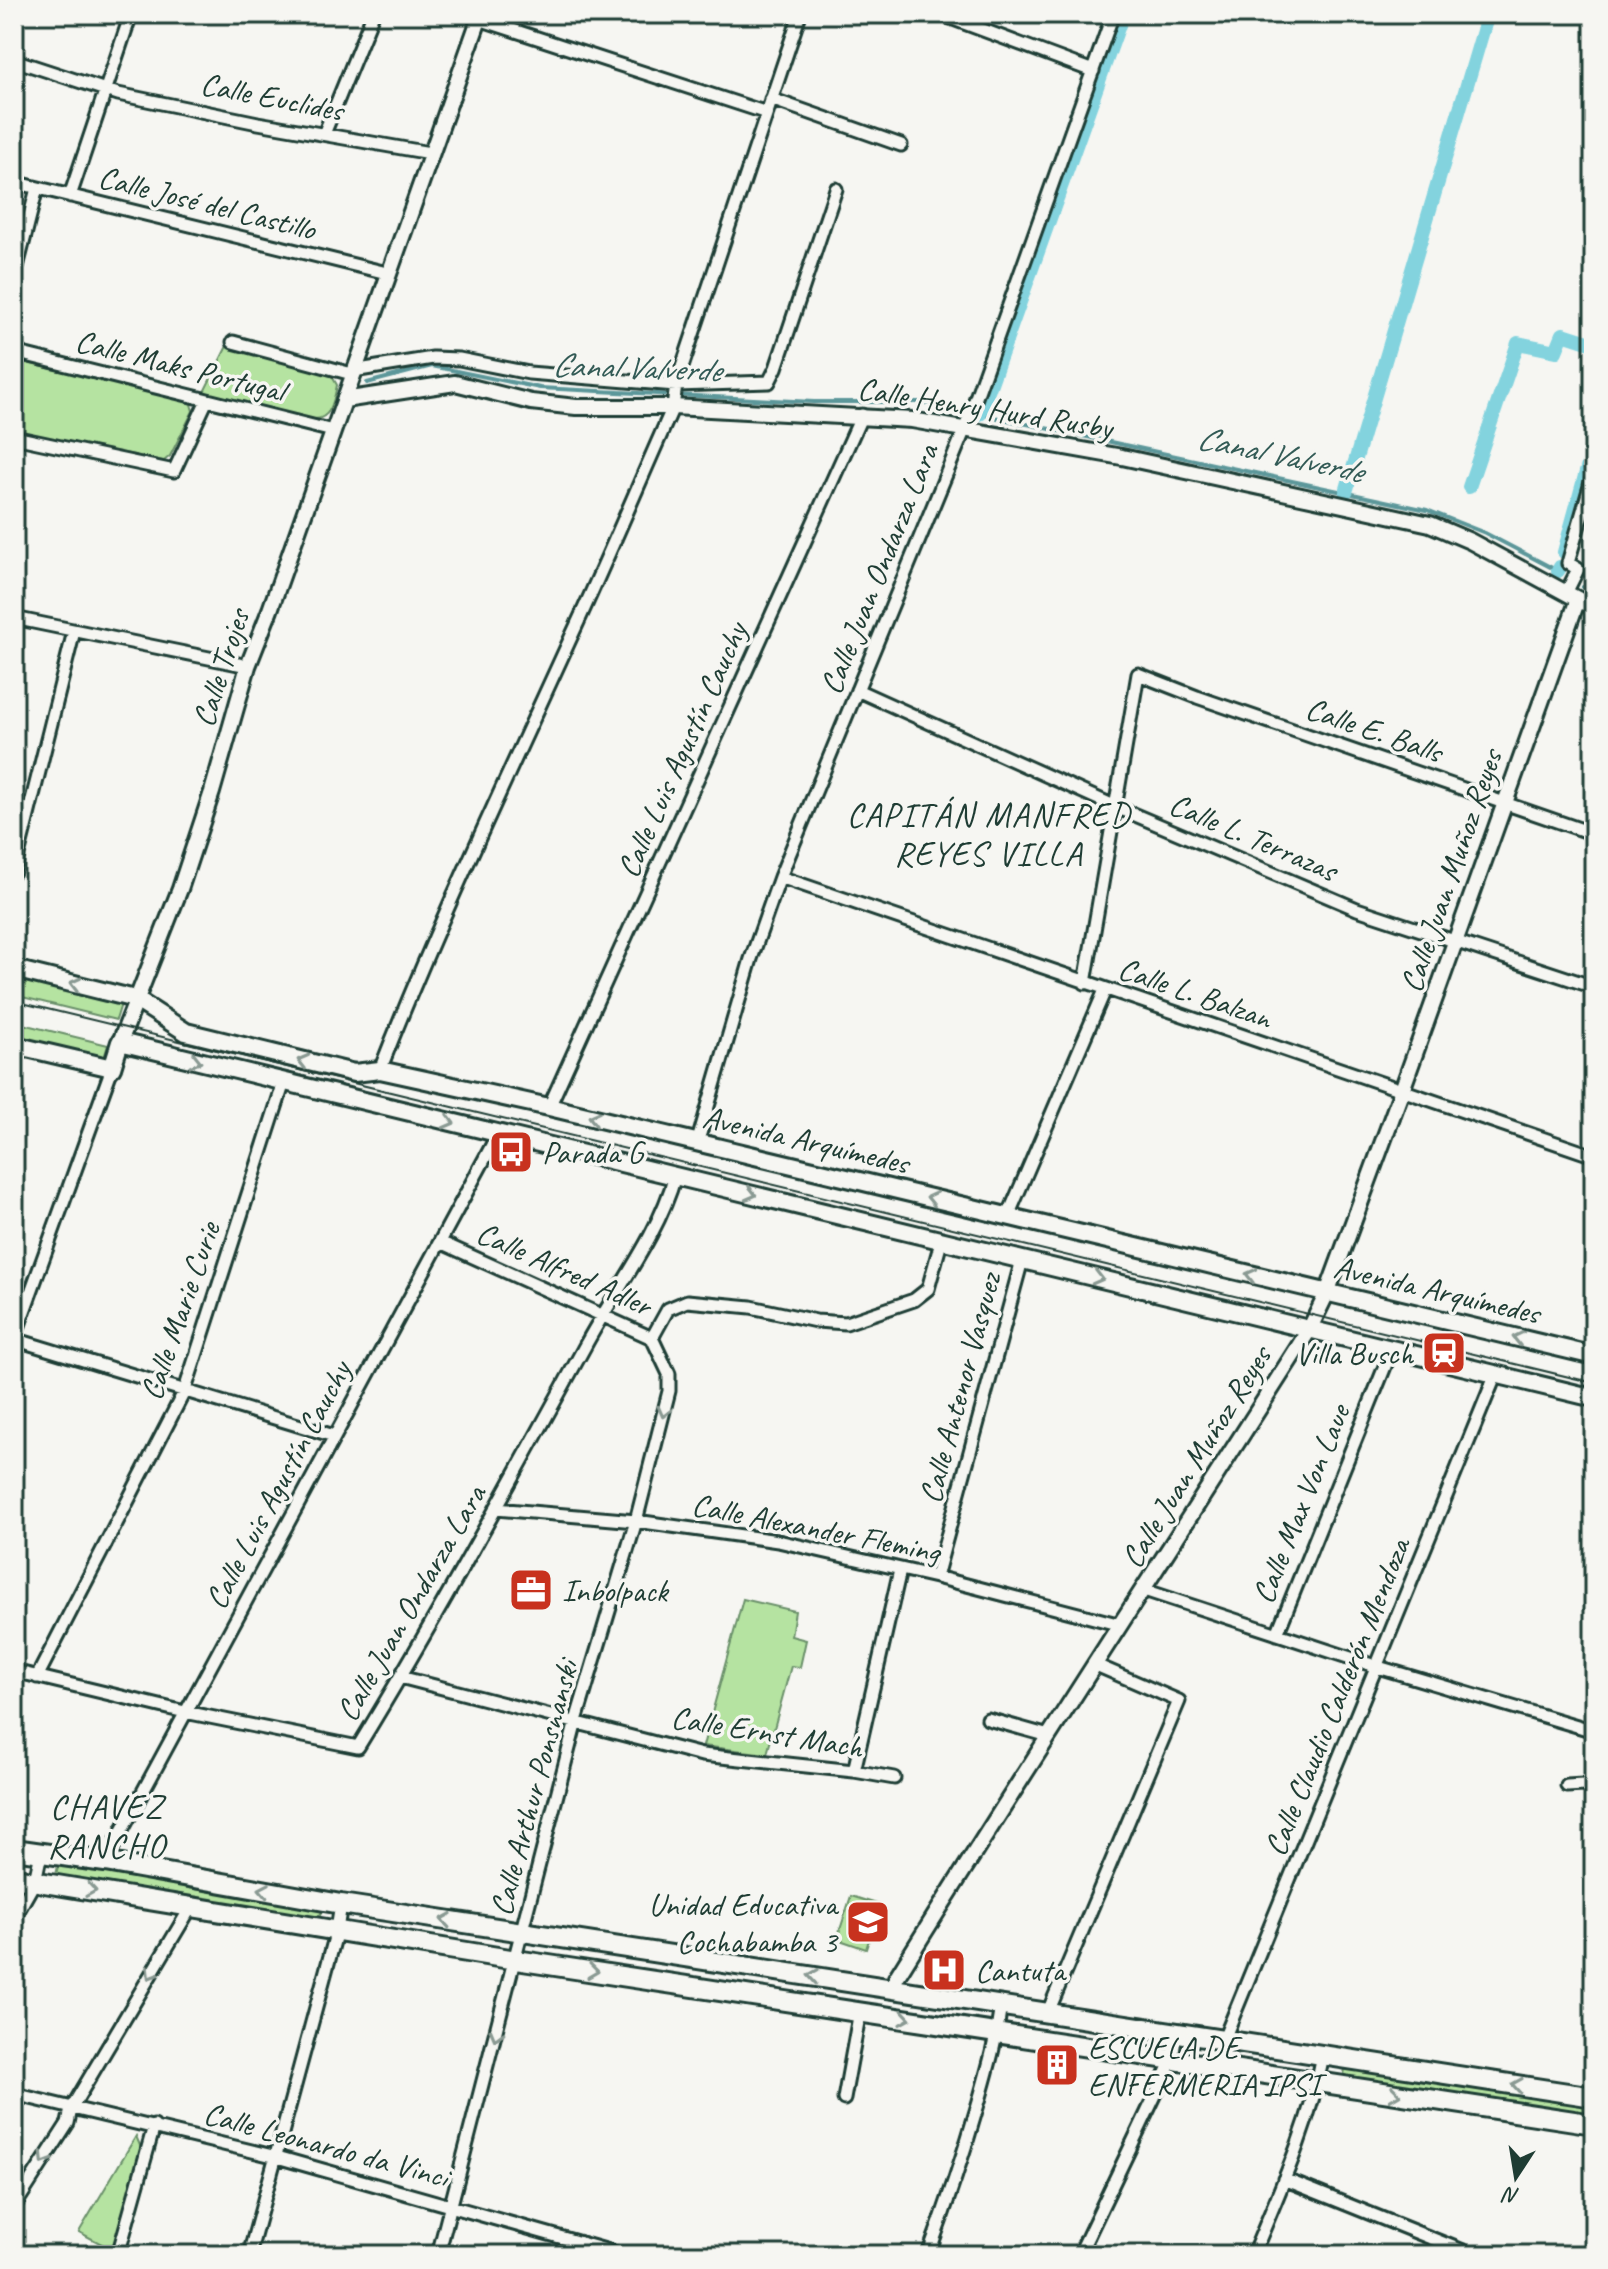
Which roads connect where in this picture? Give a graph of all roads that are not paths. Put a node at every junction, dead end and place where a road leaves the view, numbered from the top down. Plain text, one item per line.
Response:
1 (131, 14) edge
2 (373, 14) edge
3 (800, 14) edge
4 (940, 14) edge
5 (1113, 14) edge
6 (480, 17) edge
7 (14, 60) edge
8 (1093, 71) junction
9 (105, 89) junction
10 (771, 99) junction
11 (767, 113) junction
12 (324, 134) junction
13 (901, 145) dead end
14 (430, 153) junction
15 (14, 182) edge
16 (37, 188) junction
17 (836, 189) dead end
18 (70, 196) junction
19 (387, 273) junction
20 (14, 279) edge
21 (233, 342) dead end
22 (14, 352) edge
23 (352, 372) junction
24 (676, 385) junction
25 (207, 400) junction
26 (344, 400) junction
27 (673, 407) junction
28 (862, 415) junction
29 (333, 431) junction
30 (964, 431) junction
31 (14, 437) edge
32 (1594, 472) edge
33 (1572, 596) junction
34 (1594, 608) edge
35 (14, 618) edge
36 (74, 631) junction
37 (248, 666) junction
38 (857, 690) junction
39 (1504, 804) junction
40 (1114, 806) junction
41 (1594, 834) edge
42 (14, 872) edge
43 (780, 877) junction
44 (1457, 942) junction
45 (14, 969) edge
46 (1085, 983) junction
47 (1594, 987) edge
48 (1105, 990) junction
49 (135, 999) junction
50 (120, 1042) junction
51 (14, 1045) edge
52 (112, 1068) junction
53 (380, 1070) junction
54 (284, 1082) junction
55 (1402, 1090) junction
56 (549, 1107) junction
57 (498, 1134) junction
58 (697, 1144) junction
59 (1594, 1156) edge
60 (675, 1176) junction
61 (1008, 1216) junction
62 (440, 1242) junction
63 (941, 1242) junction
64 (1022, 1260) junction
65 (1327, 1293) junction
66 (602, 1314) junction
67 (1309, 1330) junction
68 (652, 1338) junction
69 (14, 1339) edge
70 (1392, 1349) junction
71 (1594, 1356) edge
72 (1496, 1374) junction
73 (185, 1390) junction
74 (1594, 1398) edge
75 (334, 1436) junction
76 (496, 1509) junction
77 (636, 1521) junction
78 (900, 1570) junction
79 (936, 1577) junction
80 (1144, 1590) junction
81 (1121, 1625) junction
82 (1277, 1634) junction
83 (1096, 1665) junction
84 (1378, 1667) junction
85 (14, 1671) edge
86 (37, 1677) junction
87 (400, 1677) junction
88 (185, 1712) junction
89 (988, 1719) dead end
90 (576, 1721) junction
91 (1594, 1731) edge
92 (1049, 1736) junction
93 (854, 1771) junction
94 (894, 1778) dead end
95 (1567, 1786) dead end
96 (1594, 1788) edge
97 (14, 1849) edge
98 (41, 1853) junction
99 (105, 1862) junction
100 (14, 1878) edge
101 (35, 1881) junction
102 (341, 1904) junction
103 (191, 1907) junction
104 (14, 1918) edge
105 (337, 1930) junction
106 (523, 1932) junction
107 (516, 1960) junction
108 (894, 1988) junction
109 (1001, 2004) junction
110 (860, 2011) junction
111 (1048, 2012) junction
112 (998, 2032) junction
113 (1176, 2032) junction
114 (1224, 2039) junction
115 (1323, 2055) junction
116 (1172, 2060) junction
117 (1318, 2083) junction
118 (14, 2094) edge
119 (1594, 2097) edge
120 (844, 2099) dead end
121 (71, 2109) junction
122 (1594, 2124) edge
123 (154, 2126) junction
124 (277, 2157) junction
125 (1284, 2179) junction
126 (451, 2205) junction
127 (14, 2207) edge
128 (1450, 2251) edge
129 (118, 2255) edge
130 (249, 2255) edge
131 (438, 2255) edge
132 (623, 2255) edge
133 (928, 2255) edge
134 (1079, 2255) edge
135 (1253, 2255) edge
136 (1473, 2255) edge

1 - 9 street
2 - 12 street
3 - 10 street
4 - 8 street
5 - 8 street, Calle Juan Ondarza Lara
6 - 11 street
6 - 14 street, Calle Trojes
7 - 9 street, Calle Euclides
8 - 30 street, Calle Juan Ondarza Lara
9 - 12 street, Calle Euclides
9 - 18 street
10 - 11 street
10 - 13 street
11 - 24 street
12 - 14 street, Calle Euclides
14 - 19 street, Calle Trojes
15 - 16 street, Calle José del Castillo
16 - 18 street, Calle José del Castillo
16 - 20 street
17 - 24 street
18 - 19 street, Calle José del Castillo
19 - 23 street, Calle Trojes
21 - 23 street
22 - 25 street, Calle Maks Portugal
23 - 24 street
23 - 26 street, Calle Trojes
24 - 27 street
25 - 29 street, Calle Maks Portugal
25 - 31 street
26 - 27 street, Calle Henry Hurd Rusby
26 - 29 street, Calle Trojes
27 - 28 street, Calle Henry Hurd Rusby
27 - 53 street
28 - 30 street, Calle Henry Hurd Rusby
28 - 56 street, Calle Luis Agustín Cauchy
29 - 37 street, Calle Trojes
30 - 33 street, Calle Henry Hurd Rusby
30 - 38 street, Calle Juan Ondarza Lara
32 - 33 street
33 - 34 street, Calle Henry Hurd Rusby
33 - 39 street, Calle Juan Muñoz Reyes
35 - 36 street
36 - 37 street
36 - 42 street
37 - 49 street, Calle Trojes
38 - 40 street, Calle L. Terrazas
38 - 43 street, Calle Juan Ondarza Lara
39 - 40 street, Calle E. Balls
39 - 41 street, Calle E. Balls
39 - 44 street, Calle Juan Muñoz Reyes
40 - 44 street, Calle L. Terrazas
40 - 46 street
43 - 46 street, Calle L. Balzan
43 - 58 street, Calle Juan Ondarza Lara
44 - 47 street, Calle L. Terrazas
44 - 55 street, Calle Juan Muñoz Reyes
49 -> 45 main road, Avenida Arquímedes
46 - 48 street, Calle L. Balzan
48 - 55 street, Calle L. Balzan
48 - 61 street
49 - 50 street, Calle Trojes
53 -> 49 main road, Avenida Arquímedes
50 - 52 main road, Calle Trojes
50 -> 54 main road, Avenida Arquímedes
51 - 52 main road
52 - 69 street, Calle Trojes
53 - 56 main road, Avenida Arquímedes
54 -> 57 main road, Avenida Arquímedes
54 - 73 street, Calle Marie Curie
55 - 59 street, Calle L. Balzan
55 - 65 street, Calle Juan Muñoz Reyes
58 -> 56 main road, Avenida Arquímedes
57 - 60 main road, Avenida Arquímedes
57 - 62 street, Calle Luis Agustín Cauchy
61 -> 58 main road, Avenida Arquímedes
60 -> 63 main road, Avenida Arquímedes
60 - 66 street, Calle Juan Ondarza Lara
65 -> 61 main road, Avenida Arquímedes
62 - 66 street, Calle Alfred Adler
62 - 75 street, Calle Luis Agustín Cauchy
63 - 64 main road, Avenida Arquímedes
63 - 68 street, Calle Alfred Adler
64 -> 67 main road, Avenida Arquímedes
64 - 79 street, Calle Antenor Vasquez
65 - 67 street, Calle Juan Muñoz Reyes
71 -> 65 main road, Avenida Arquímedes
66 - 68 street, Calle Alfred Adler
66 - 76 street, Calle Juan Ondarza Lara
67 - 70 main road, Avenida Arquímedes
67 - 80 street, Calle Juan Muñoz Reyes
68 -> 77 street, Calle Arthur Ponsnanski
69 - 73 street
70 - 72 main road, Avenida Arquímedes
70 - 82 street, Calle Max Von Laue
72 - 74 main road, Avenida Arquímedes
72 - 84 street, Calle Claudio Calderón Mendoza
73 - 75 street
73 - 86 street, Calle Marie Curie
75 - 88 street, Calle Luis Agustín Cauchy
76 - 77 street, Calle Alexander Fleming
76 - 87 street, Calle Juan Ondarza Lara
77 - 78 street, Calle Alexander Fleming
77 - 90 street, Calle Arthur Ponsnanski
78 - 79 street, Calle Alexander Fleming
78 - 93 street
79 - 81 street, Calle Alexander Fleming
80 - 81 street, Calle Juan Muñoz Reyes
80 - 82 street
81 - 83 street, Calle Juan Muñoz Reyes
82 - 84 street
83 - 92 street, Calle Juan Muñoz Reyes
83 - 111 street
84 - 91 street
84 - 114 street, Calle Claudio Calderón Mendoza
85 - 86 street, Calle Juan Ondarza Lara
86 - 88 street, Calle Juan Ondarza Lara
87 - 88 street, Calle Juan Ondarza Lara
87 - 90 street, Calle Ernst Mach
88 - 99 street, Calle Luis Agustín Cauchy
89 - 92 street
90 - 93 street, Calle Ernst Mach
90 - 106 street, Calle Arthur Ponsnanski
92 - 108 street, Calle Juan Muñoz Reyes
93 - 94 street, Calle Ernst Mach
95 - 96 street
97 - 98 main road
98 - 99 main road
98 - 101 street
102 -> 99 main road
100 - 101 main road
101 -> 103 main road
101 - 104 street
102 - 105 street
106 -> 102 main road
103 - 105 main road
103 -> 121 street
105 - 107 main road
105 - 124 street
106 - 107 street, Calle Arthur Ponsnanski
108 -> 106 main road
107 -> 110 main road
107 -> 126 street, Calle Arthur Ponsnanski
108 - 109 main road
109 - 111 main road
109 - 112 street
110 -> 112 main road
110 - 120 street
111 - 113 main road
112 - 116 main road
112 - 133 street
113 - 114 main road
113 - 116 street
114 - 115 main road
115 - 117 street
119 -> 115 main road
116 - 117 main road
116 - 134 street
117 -> 122 main road
117 - 125 street
118 - 121 street, Calle Leonardo da Vinci
121 - 123 street, Calle Leonardo da Vinci
121 -> 127 street
123 - 124 street, Calle Leonardo da Vinci
123 - 129 street
124 - 126 street, Calle Leonardo da Vinci
124 - 130 street
125 - 128 street
125 - 135 street
126 - 131 street, Calle Arthur Ponsnanski
126 - 132 street, Calle Leonardo da Vinci
128 - 136 street

